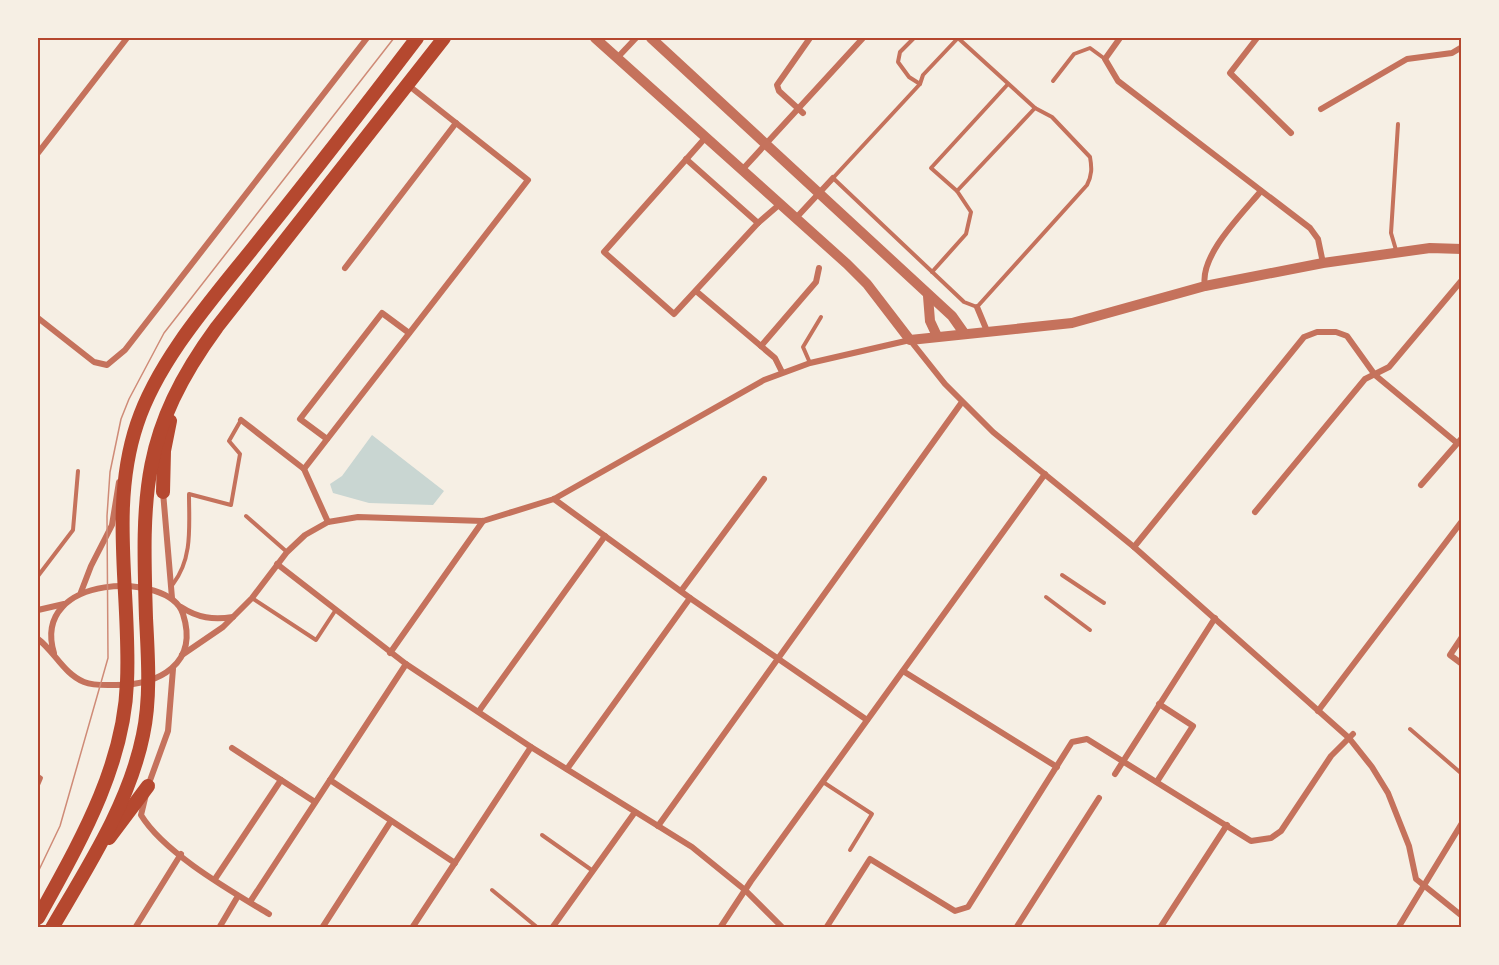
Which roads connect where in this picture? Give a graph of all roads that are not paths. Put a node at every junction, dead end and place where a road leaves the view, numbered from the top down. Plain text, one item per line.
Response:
1 (127, 38) edge
2 (367, 38) edge
3 (417, 38) edge
4 (444, 38) edge
5 (595, 38) edge
6 (636, 38) edge
7 (651, 38) edge
8 (810, 38) edge
9 (863, 38) edge
10 (914, 38) edge
11 (957, 38) edge
12 (1120, 38) edge
13 (1257, 38) edge
14 (1461, 47) edge
15 (618, 57) junction
16 (1105, 59) junction
17 (1053, 81) dead end
18 (920, 84) junction
19 (1008, 84) junction
20 (408, 85) junction
21 (1035, 108) junction
22 (1321, 109) dead end
23 (801, 111) junction
24 (456, 123) junction
25 (1398, 124) dead end
26 (1292, 133) dead end
27 (706, 137) junction
28 (766, 145) junction
29 (38, 153) edge
30 (686, 159) junction
31 (742, 170) junction
32 (832, 178) junction
33 (957, 191) junction
34 (1260, 191) junction
35 (818, 194) junction
36 (780, 204) junction
37 (796, 218) junction
38 (758, 224) junction
39 (1461, 249) edge
40 (1396, 251) junction
41 (1323, 263) junction
42 (345, 268) dead end
43 (819, 268) dead end
44 (932, 272) junction
45 (1461, 280) edge
46 (1205, 286) junction
47 (696, 291) junction
48 (928, 296) junction
49 (977, 307) junction
50 (821, 317) dead end
51 (38, 318) edge
52 (987, 331) junction
53 (409, 333) junction
54 (964, 333) junction
55 (937, 336) junction
56 (910, 340) junction
57 (761, 346) junction
58 (810, 363) junction
59 (782, 372) junction
60 (1375, 375) junction
61 (182, 379) junction
62 (962, 402) junction
63 (242, 420) joint
64 (137, 424) junction
65 (1461, 438) edge
66 (327, 440) junction
67 (1456, 443) junction
68 (304, 469) junction
69 (78, 471) dead end
70 (1045, 474) junction
71 (764, 479) dead end
72 (1421, 485) dead end
73 (163, 492) joint
74 (554, 499) junction
75 (1255, 512) dead end
76 (246, 516) dead end
77 (483, 521) junction
78 (1461, 521) edge
79 (328, 522) junction
80 (606, 536) junction
81 (1134, 547) junction
82 (287, 552) junction
83 (277, 564) junction
84 (1062, 575) dead end
85 (38, 576) edge
86 (173, 584) junction
87 (125, 588) junction
88 (145, 588) junction
89 (681, 591) junction
90 (81, 592) junction
91 (1046, 597) dead end
92 (172, 598) junction
93 (252, 598) junction
94 (690, 598) junction
95 (1104, 603) dead end
96 (64, 604) junction
97 (180, 606) junction
98 (38, 610) edge
99 (335, 611) junction
100 (234, 617) junction
101 (1215, 618) junction
102 (1090, 630) dead end
103 (1461, 637) edge
104 (38, 639) edge
105 (54, 653) junction
106 (390, 653) junction
107 (182, 655) junction
108 (778, 659) junction
109 (406, 664) junction
110 (1461, 664) edge
111 (173, 669) junction
112 (903, 671) junction
113 (147, 682) junction
114 (128, 685) junction
115 (1159, 704) junction
116 (479, 711) junction
117 (1318, 711) junction
118 (867, 720) junction
119 (1410, 729) dead end
120 (1351, 736) junction
121 (531, 747) junction
122 (232, 748) dead end
123 (1123, 760) junction
124 (1057, 767) junction
125 (567, 769) junction
126 (1115, 774) dead end
127 (1461, 774) edge
128 (38, 776) edge
129 (281, 780) junction
130 (330, 780) junction
131 (1158, 780) junction
132 (823, 782) junction
133 (38, 785) edge
134 (148, 786) junction
135 (1099, 798) dead end
136 (315, 802) junction
137 (635, 812) junction
138 (392, 821) junction
139 (1461, 823) edge
140 (1227, 825) junction
141 (658, 826) junction
142 (542, 835) dead end
143 (850, 850) dead end
144 (181, 854) junction
145 (94, 856) junction
146 (454, 862) junction
147 (593, 871) junction
148 (215, 879) junction
149 (1424, 887) junction
150 (745, 890) junction
151 (492, 891) dead end
152 (238, 896) junction
153 (250, 902) junction
154 (269, 914) dead end
155 (1461, 916) edge
156 (38, 918) edge
157 (52, 927) edge
158 (135, 927) edge
159 (219, 927) edge
160 (322, 927) edge
161 (412, 927) edge
162 (538, 927) edge
163 (552, 927) edge
164 (720, 927) edge
165 (783, 927) edge
166 (826, 927) edge
167 (1016, 927) edge
168 (1160, 927) edge
169 (1398, 927) edge

1 - 29 street
2 - 51 street
3 - 64 main road
4 - 20 main road
5 - 15 street
6 - 15 street
7 - 28 street
8 - 23 street
9 - 23 street
10 - 18 lane
11 - 18 lane
11 - 19 lane
12 - 16 street
13 - 26 street
14 - 22 street
15 - 27 street
16 - 17 lane
16 - 34 street
18 - 32 lane
19 - 21 lane
19 - 33 lane
20 - 24 street
20 - 61 main road
21 - 33 lane
21 - 49 lane
23 - 28 street
24 - 42 street
24 - 53 street
25 - 40 lane
27 - 30 street
27 - 31 street
28 - 31 street
28 - 35 street
30 - 38 street
30 - 47 street
31 - 36 street
32 - 35 street
32 - 44 lane
33 - 44 lane
34 - 41 street
34 - 46 street
35 - 37 street
35 - 48 street
36 - 37 street
36 - 38 street
37 - 56 street
38 - 47 street
39 - 40 street
40 - 41 street
41 - 46 street
43 - 57 street
44 - 49 lane
45 - 60 street
46 - 52 street
47 - 57 street
48 - 54 street
48 - 55 street
49 - 52 street
50 - 58 lane
52 - 54 street
53 - 66 street
53 - 66 street
54 - 55 street
55 - 56 street
56 - 58 street
56 - 62 street
57 - 59 street
58 - 59 street
59 - 74 street
60 - 67 street
60 - 75 street
60 - 81 street
61 - 73 main road
61 - 88 main road
62 - 70 street
62 - 108 street
63 - 68 street
63 - 86 lane
64 - 87 main road
64 - 90 street
65 - 67 street
66 - 68 street
67 - 72 street
68 - 79 street
69 - 85 lane
70 - 81 street
70 - 112 street
71 - 89 street
73 - 86 street
74 - 77 street
74 - 80 street
76 - 82 lane
77 - 79 street
77 - 106 street
78 - 117 street
79 - 82 street
80 - 89 street
80 - 116 street
81 - 101 street
82 - 83 street
83 - 93 street
83 - 99 street
84 - 95 lane
86 - 92 street
87 - 88 street
87 - 90 street
87 - 114 main road
88 - 92 street
88 - 113 main road
89 - 94 street
90 - 96 street
91 - 102 lane
92 - 97 street
93 - 99 lane
93 - 100 street
94 - 108 street
94 - 125 street
96 - 98 street
96 - 105 street
97 - 100 street
97 - 107 street
99 - 106 street
100 - 107 street
101 - 115 street
101 - 117 street
103 - 110 street
104 - 105 street
105 - 114 street
106 - 109 street
107 - 111 street
108 - 118 street
108 - 141 street
109 - 116 street
109 - 130 street
111 - 113 street
111 - 134 street
112 - 118 street
112 - 124 street
113 - 114 street
113 - 145 main road
114 - 156 main road
115 - 123 street
115 - 131 street
116 - 121 street
117 - 120 street
118 - 132 street
119 - 127 lane
120 - 140 street
120 - 149 street
121 - 125 street
121 - 146 street
122 - 129 street
123 - 124 street
123 - 126 street
123 - 131 street
124 - 166 street
125 - 137 street
128 - 133 lane
129 - 136 street
129 - 148 street
130 - 136 street
130 - 138 street
131 - 140 street
132 - 143 lane
132 - 150 street
134 - 144 street
134 - 145 main road
135 - 167 street
136 - 153 street
137 - 141 street
137 - 147 street
138 - 146 street
138 - 160 street
139 - 149 street
140 - 168 street
141 - 150 street
142 - 147 lane
144 - 148 street
144 - 158 street
145 - 157 main road
146 - 161 street
147 - 163 street
148 - 152 street
149 - 155 street
149 - 169 street
150 - 164 street
150 - 165 street
151 - 162 lane
152 - 153 street
152 - 159 street
153 - 154 street

